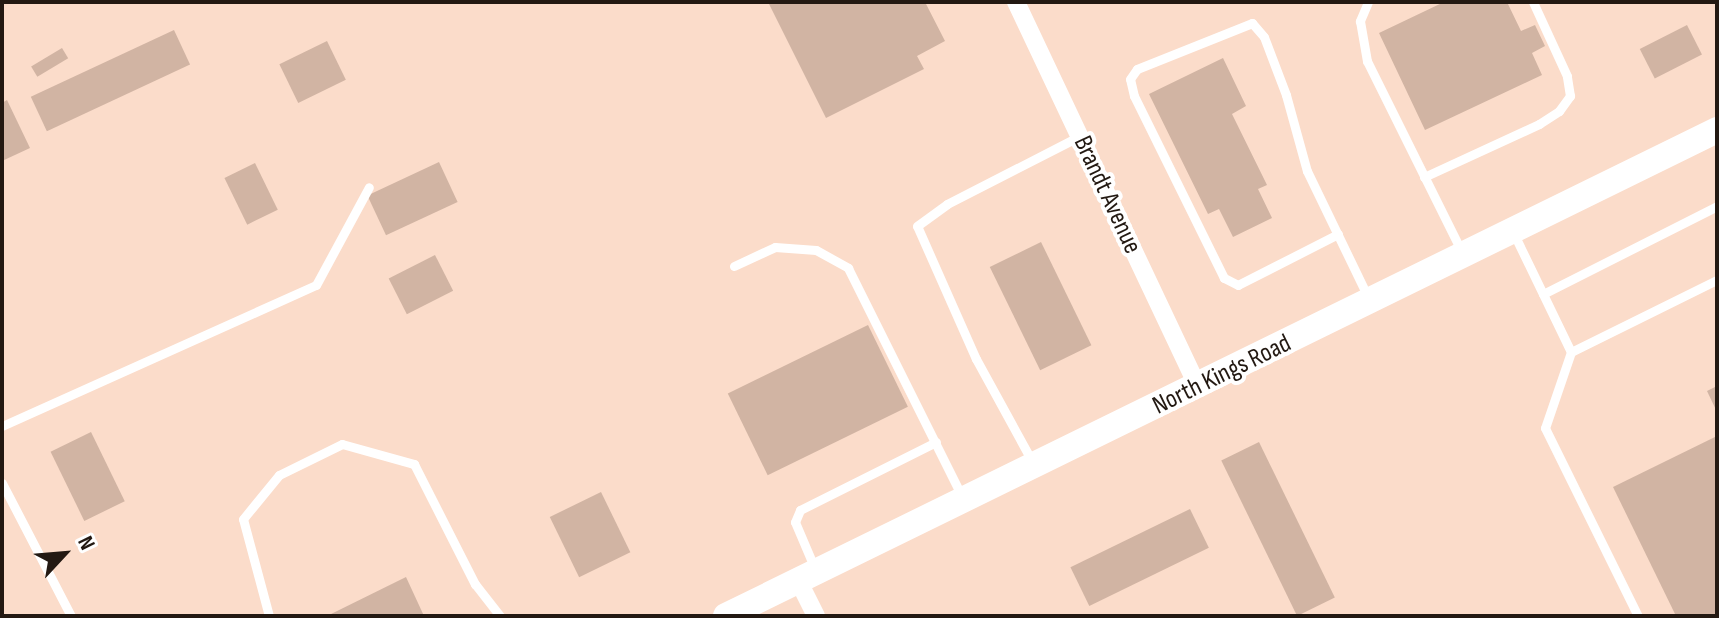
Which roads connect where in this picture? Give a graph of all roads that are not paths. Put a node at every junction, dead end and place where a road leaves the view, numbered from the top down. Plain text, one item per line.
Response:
1 (1016, 2) edge
2 (1368, 2) edge
3 (1533, 2) edge
4 (1717, 130) edge
5 (1080, 136) junction
6 (1424, 177) junction
7 (369, 187) dead end
8 (1717, 206) edge
9 (1512, 231) junction
10 (1338, 234) junction
11 (1463, 255) junction
12 (734, 266) dead end
13 (1717, 280) edge
14 (1543, 294) junction
15 (1370, 302) junction
16 (1571, 352) junction
17 (1198, 387) junction
18 (2, 426) edge
19 (936, 442) junction
20 (1034, 466) junction
21 (2, 483) edge
22 (963, 500) junction
23 (807, 576) junction
24 (71, 616) edge
25 (269, 616) edge
26 (500, 616) edge
27 (726, 616) edge
28 (816, 616) edge
29 (1638, 616) edge

1 - 5 street, Brandt Avenue
2 - 6 lane
3 - 6 lane
4 - 9 street, North Kings Road
5 - 17 street, Brandt Avenue
5 - 20 lane
6 - 11 lane
7 - 18 lane
8 - 14 lane
9 - 11 street, North Kings Road
9 - 14 lane
10 - 10 lane
10 - 15 lane
11 - 15 street, North Kings Road
12 - 19 lane
13 - 16 lane
14 - 16 lane
15 - 17 street, North Kings Road
16 - 29 lane
17 - 20 street, North Kings Road
19 - 22 lane
19 - 23 lane
20 - 22 street, North Kings Road
21 - 24 lane
22 - 23 street, North Kings Road
23 - 27 street, North Kings Road
23 - 28 street
25 - 26 lane

